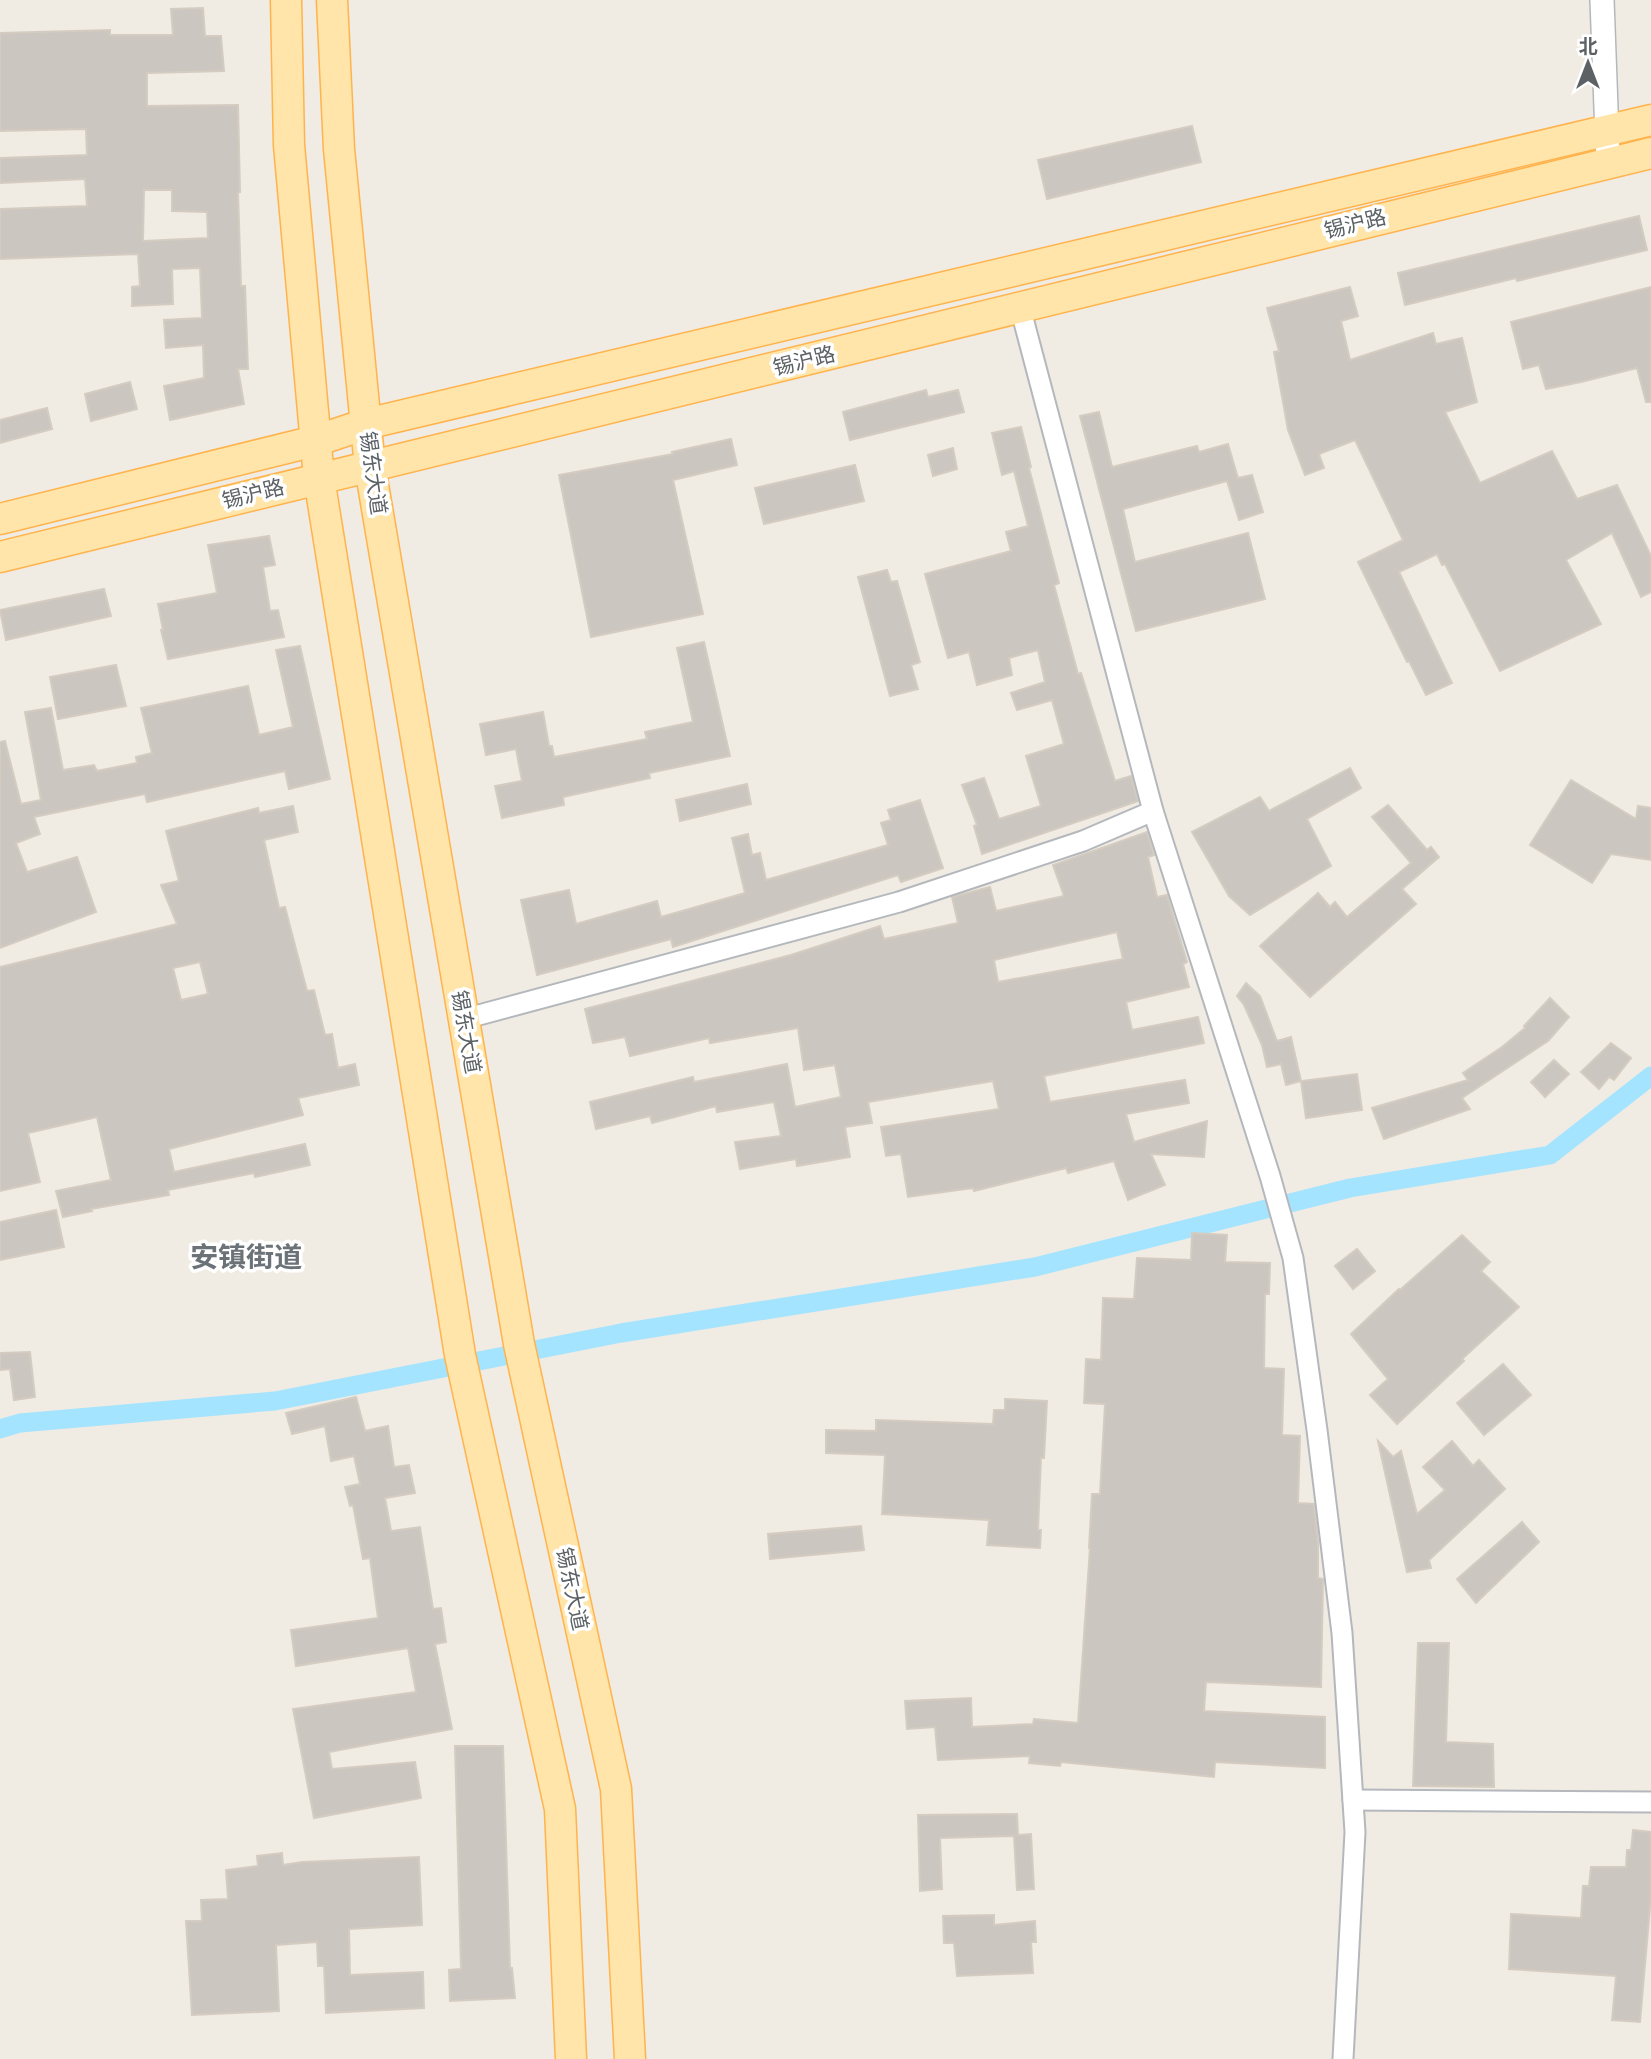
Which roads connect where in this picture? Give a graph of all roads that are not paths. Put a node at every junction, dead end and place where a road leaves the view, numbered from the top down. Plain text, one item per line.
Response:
1 (286, 0) edge
2 (332, 0) edge
3 (1602, 0) edge
4 (1651, 120) edge
5 (1607, 130) junction
6 (1651, 153) edge
7 (1608, 162) junction
8 (1020, 307) junction
9 (366, 424) junction
10 (315, 441) junction
11 (370, 467) junction
12 (319, 478) junction
13 (0, 519) edge
14 (0, 557) edge
15 (1153, 811) junction
16 (464, 1019) junction
17 (1353, 1800) junction
18 (1651, 1802) edge
19 (571, 2059) edge
20 (630, 2059) edge
21 (1343, 2059) edge

1 - 10 main road
2 - 9 main road, 锡东大道
3 - 5 street
4 - 5 main road, 锡沪路
5 - 7 street
5 - 9 main road, 锡沪路
6 - 7 main road, 锡沪路
7 - 8 main road, 锡沪路
8 - 11 main road, 锡沪路
8 - 15 street
9 - 10 main road, 锡沪路
9 - 11 main road, 锡东大道
10 - 12 main road
10 - 13 main road, 锡沪路
11 - 12 main road, 锡沪路
11 - 16 main road, 锡东大道
12 - 14 main road, 锡沪路
12 - 19 main road
15 - 16 street
15 - 17 street
16 - 20 main road, 锡东大道
17 - 18 street
17 - 21 street

